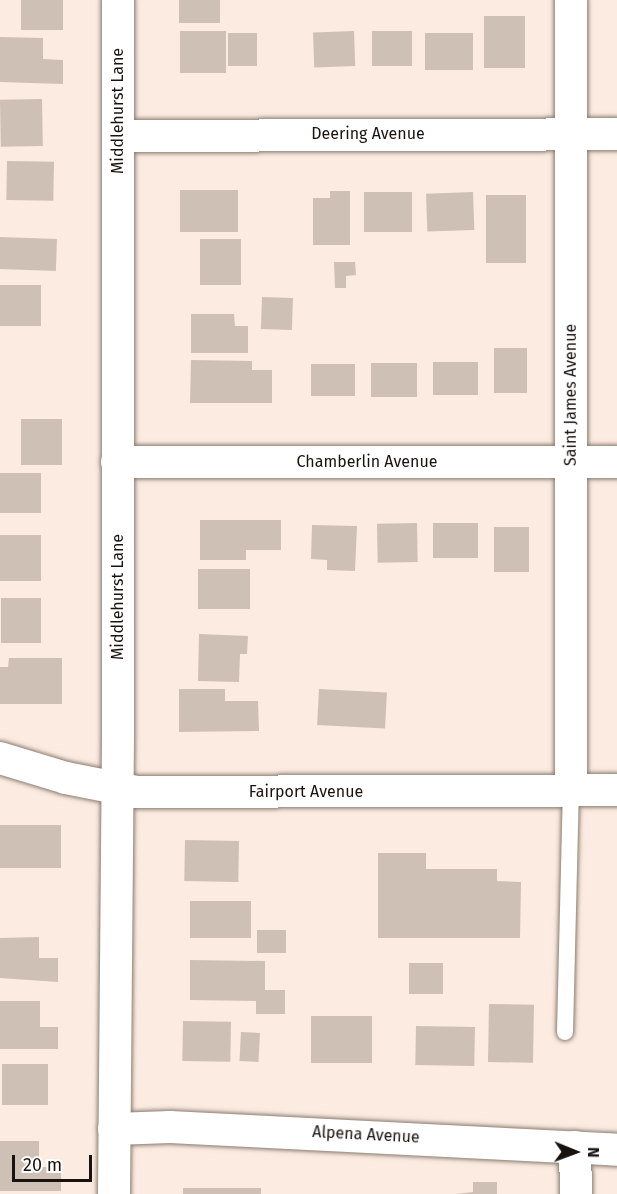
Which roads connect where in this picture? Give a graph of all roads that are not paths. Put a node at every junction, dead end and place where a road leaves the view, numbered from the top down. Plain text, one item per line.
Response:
1 (118, 0) edge
2 (572, 0) edge
3 (572, 134) junction
4 (617, 134) edge
5 (118, 136) junction
6 (117, 462) junction
7 (570, 462) junction
8 (617, 462) edge
9 (0, 758) edge
10 (116, 787) junction
11 (571, 790) junction
12 (617, 790) edge
13 (565, 1032) dead end
14 (114, 1129) junction
15 (575, 1147) junction
16 (617, 1150) edge
17 (114, 1194) edge
18 (576, 1194) edge

1 - 5 street, Middlehurst Lane
2 - 3 street, Saint James Avenue
3 - 4 street, Deering Avenue
3 - 5 street, Deering Avenue
3 - 7 street, Saint James Avenue
5 - 6 street, Middlehurst Lane
6 - 7 street, Chamberlin Avenue
6 - 10 street, Middlehurst Lane
7 - 8 street, Chamberlin Avenue
7 - 11 street, Saint James Avenue
9 - 10 street, Fairport Avenue
10 - 11 street, Fairport Avenue
10 - 14 street, Middlehurst Lane
11 - 12 street, Fairport Avenue
11 - 13 lane
14 - 15 street, Alpena Avenue
14 - 17 street, Middlehurst Lane
15 - 16 street, Alpena Avenue
15 - 18 street

